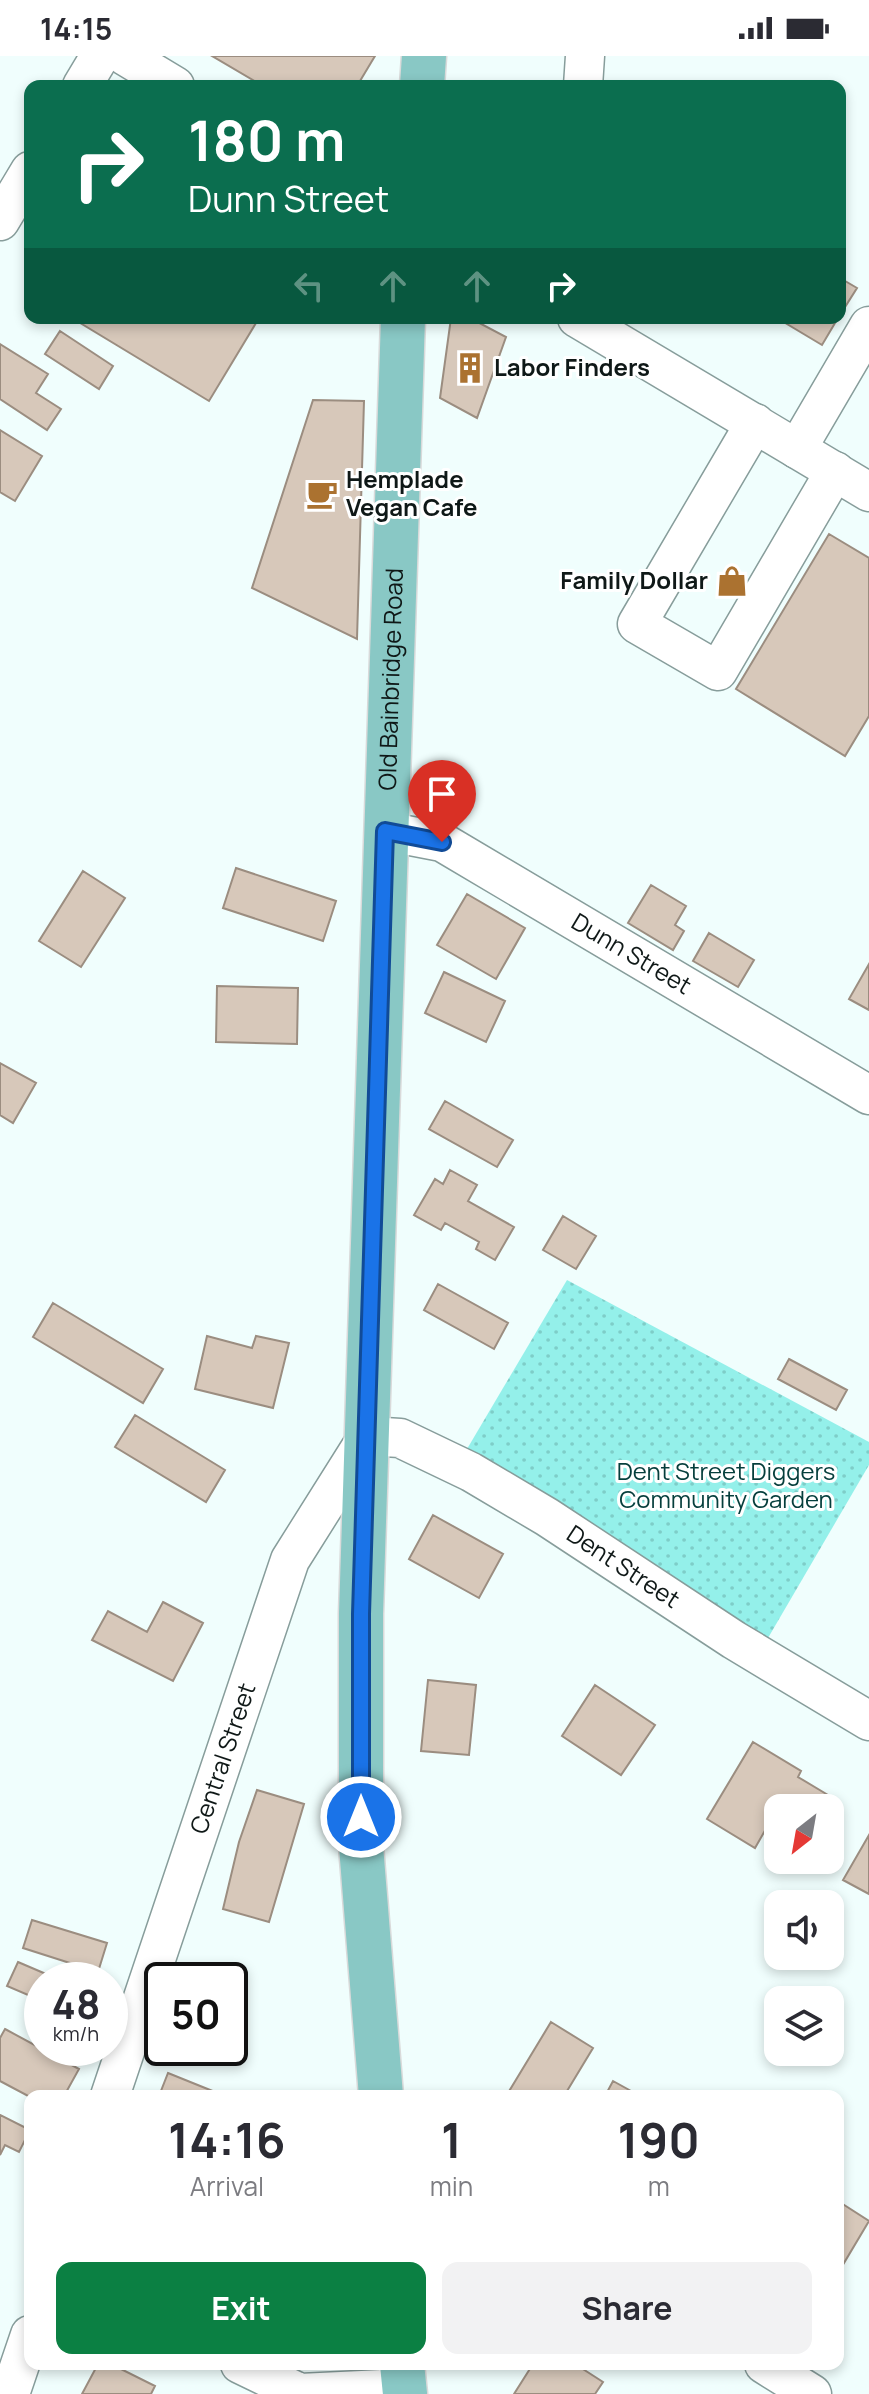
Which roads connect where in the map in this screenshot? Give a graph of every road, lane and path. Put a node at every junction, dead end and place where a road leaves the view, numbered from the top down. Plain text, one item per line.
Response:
1 (425, 56) edge
2 (585, 56) edge
3 (124, 57) edge
4 (91, 80) edge
5 (164, 80) edge
6 (423, 80) edge
7 (583, 80) edge
8 (24, 181) edge
9 (0, 221) edge
10 (403, 324) edge
11 (587, 324) edge
12 (869, 326) edge
13 (755, 423) junction
14 (797, 449) junction
15 (835, 471) junction
16 (869, 492) edge
17 (385, 831) junction
18 (869, 1095) edge
19 (368, 1436) junction
20 (869, 1721) edge
21 (112, 2090) edge
22 (381, 2090) edge
23 (24, 2353) edge
24 (252, 2370) edge
25 (774, 2370) edge
26 (404, 2382) edge
27 (10, 2394) edge
28 (812, 2394) edge

1 - 6 main road
2 - 7 street
3 - 4 street
3 - 5 street
8 - 9 street
10 - 17 main road, Old Bainbridge Road
11 - 13 street
12 - 14 street
13 - 14 street
13 - 15 street
14 - 15 street
15 - 16 street
17 - 18 street, Dunn Street
17 - 19 main road, Old Bainbridge Road
19 - 20 street, Dent Street
19 - 21 street, Central Street
19 - 22 main road, Old Bainbridge Road
23 - 27 street
24 - 26 street
25 - 28 street

